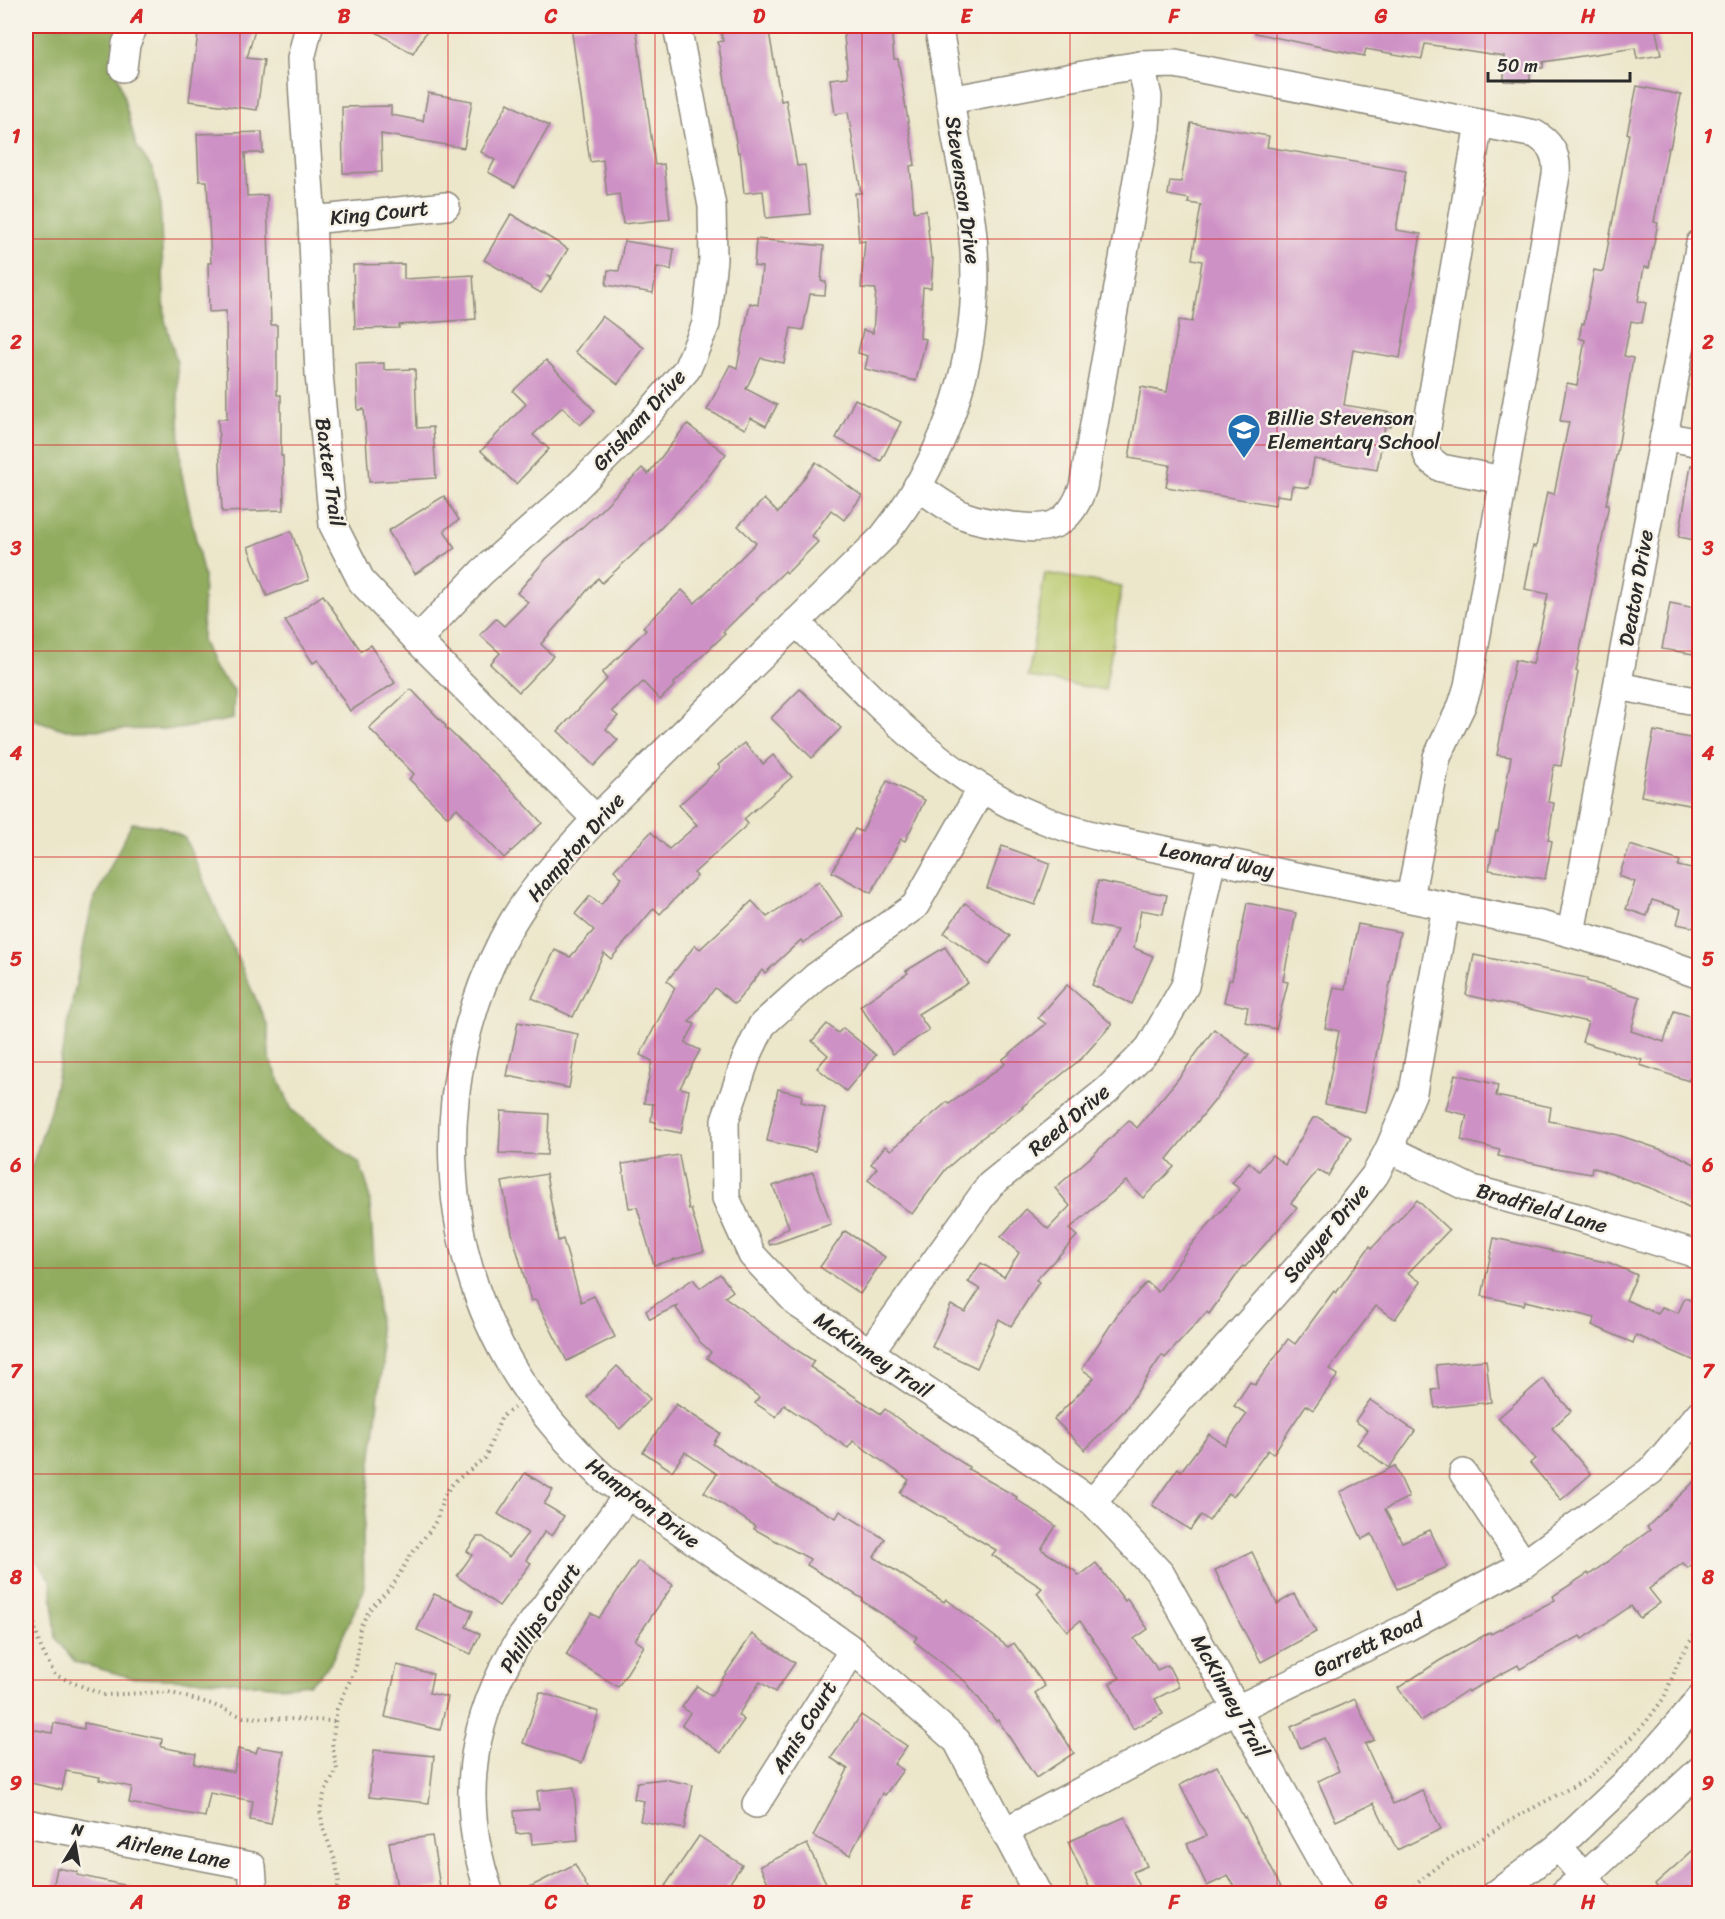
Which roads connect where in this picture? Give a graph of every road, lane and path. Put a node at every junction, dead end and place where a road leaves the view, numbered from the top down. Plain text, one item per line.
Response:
1 (134, 26) edge
2 (309, 26) edge
3 (677, 26) edge
4 (938, 26) edge
5 (1141, 65) junction
6 (123, 68) dead end
7 (950, 100) junction
8 (1479, 123) junction
9 (446, 206) dead end
10 (312, 220) junction
11 (1700, 243) edge
12 (1664, 436) junction
13 (1700, 442) edge
14 (1503, 480) junction
15 (917, 486) junction
16 (796, 622) junction
17 (417, 640) junction
18 (1618, 686) junction
19 (1700, 702) edge
20 (982, 788) junction
21 (596, 819) junction
22 (1212, 858) junction
23 (1410, 898) junction
24 (1446, 906) junction
25 (1571, 933) junction
26 (1700, 975) edge
27 (1389, 1149) junction
28 (1700, 1257) edge
29 (869, 1353) junction
30 (532, 1395) junction
31 (1700, 1413) edge
32 (1463, 1473) dead end
33 (627, 1496) junction
34 (1093, 1502) junction
35 (1524, 1564) junction
36 (26, 1570) edge
37 (1700, 1626) edge
38 (853, 1650) junction
39 (1700, 1699) edge
40 (1237, 1709) junction
41 (335, 1721) junction
42 (1700, 1770) edge
43 (756, 1804) dead end
44 (26, 1823) edge
45 (1005, 1831) junction
46 (1558, 1847) junction
47 (1582, 1888) edge
48 (254, 1893) edge
49 (335, 1893) edge
50 (490, 1893) edge
51 (1038, 1893) edge
52 (1340, 1893) edge
53 (1405, 1893) edge
54 (1496, 1893) edge

1 - 6 street
2 - 10 street, Baxter Trail
3 - 17 street, Grisham Drive
4 - 7 street, Stevenson Drive
5 - 7 street
5 - 8 street
5 - 15 street
7 - 15 street, Stevenson Drive
8 - 14 street
8 - 14 street
9 - 10 street, King Court
10 - 17 street, Baxter Trail
11 - 12 street, Deaton Drive
12 - 13 street
12 - 18 street, Deaton Drive
14 - 23 street
15 - 16 street, Stevenson Drive
16 - 20 street, Leonard Way
16 - 21 street, Hampton Drive
17 - 21 street, Baxter Trail
18 - 19 street
18 - 25 street, Deaton Drive
20 - 22 street, Leonard Way
20 - 29 street, McKinney Trail
21 - 30 street, Hampton Drive
22 - 23 street, Leonard Way
22 - 29 street, Reed Drive
23 - 24 street, Leonard Way
24 - 25 street, Leonard Way
24 - 27 street, Sawyer Drive
25 - 26 street, Leonard Way
27 - 28 street, Bradfield Lane
27 - 34 street, Sawyer Drive
29 - 34 street, McKinney Trail
30 - 33 street, Hampton Drive
30 - 41 path
31 - 35 street, Garrett Road
32 - 35 street
33 - 38 street, Hampton Drive
33 - 50 street, Phillips Court
34 - 40 street, McKinney Trail
35 - 40 street, Garrett Road
36 - 41 path
37 - 53 path
38 - 43 street, Amis Court
38 - 45 street, Hampton Drive
39 - 46 street
40 - 45 street, Garrett Road
40 - 52 street, McKinney Trail
41 - 49 path
42 - 47 street
44 - 48 street, Airlene Lane
45 - 51 street, Hampton Drive
46 - 47 street
46 - 54 street

